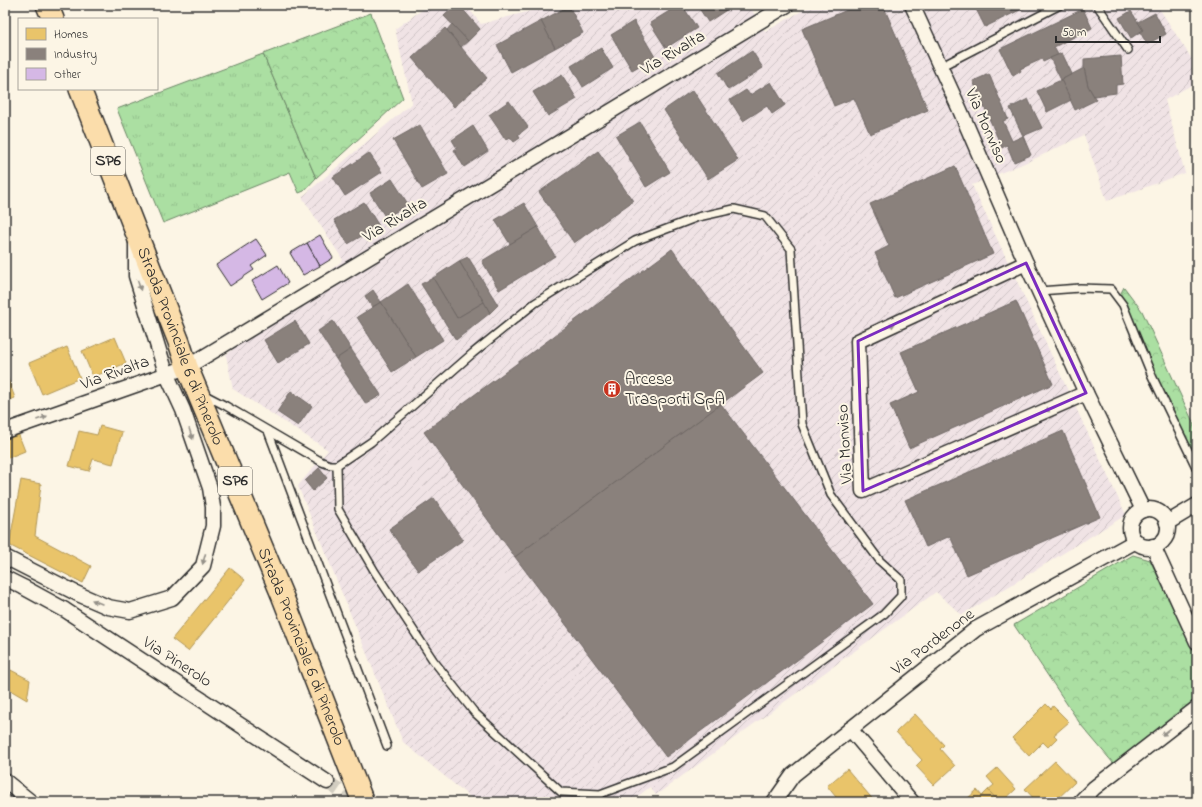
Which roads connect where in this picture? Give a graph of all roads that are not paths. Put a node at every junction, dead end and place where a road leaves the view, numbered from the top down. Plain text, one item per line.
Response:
1 (47, 5) edge
2 (787, 5) edge
3 (912, 5) edge
4 (1060, 5) edge
5 (1097, 5) edge
6 (53, 18) edge
7 (1128, 50) dead end
8 (940, 67) junction
9 (80, 90) edge
10 (136, 232) junction
11 (1026, 263) junction
12 (1039, 291) junction
13 (187, 367) junction
14 (166, 373) junction
15 (198, 391) junction
16 (1086, 394) junction
17 (183, 410) junction
18 (5, 431) edge
19 (268, 431) junction
20 (337, 465) junction
21 (1197, 469) edge
22 (1197, 505) edge
23 (1143, 510) junction
24 (1167, 523) junction
25 (1136, 541) junction
26 (1153, 546) junction
27 (5, 557) edge
28 (5, 578) edge
29 (1197, 642) edge
30 (1197, 708) edge
31 (850, 729) junction
32 (387, 746) dead end
33 (5, 781) edge
34 (327, 782) tunnel mouth
35 (31, 802) edge
36 (364, 802) edge
37 (774, 802) edge
38 (912, 802) edge
39 (1080, 802) edge

1 - 6 main road
2 - 13 street, Via Rivalta
3 - 8 street, Via Monviso
4 - 8 lane
5 - 7 lane
8 - 11 street, Via Monviso
9 - 10 main road, Strada Provinciale 6 di Pinerolo / SP6
10 - 13 main road, Strada Provinciale 6 di Pinerolo / SP6
10 -> 14 street
11 - 12 street, Via Monviso
16 -> 11 street, Via Monviso
12 - 16 street, Via Monviso
12 - 21 lane
13 - 14 street, Via Rivalta
13 - 15 main road, Strada Provinciale 6 di Pinerolo / SP6
13 - 17 street
14 - 17 street
18 -> 14 street, Via Rivalta
15 - 19 lane
15 - 36 main road, Strada Provinciale 6 di Pinerolo / SP6
16 - 23 street, Via Monviso
17 -> 27 street
19 - 20 lane
19 - 32 lane
20 - 20 lane
22 - 24 street
23 - 24 street
23 - 25 street
24 - 26 street
25 - 26 street
25 - 31 street, Via Pordenone
26 - 29 street
28 - 34 street, Via Pinerolo
30 -> 39 street
31 - 37 street, Via Pordenone
31 - 38 street
33 - 35 street

